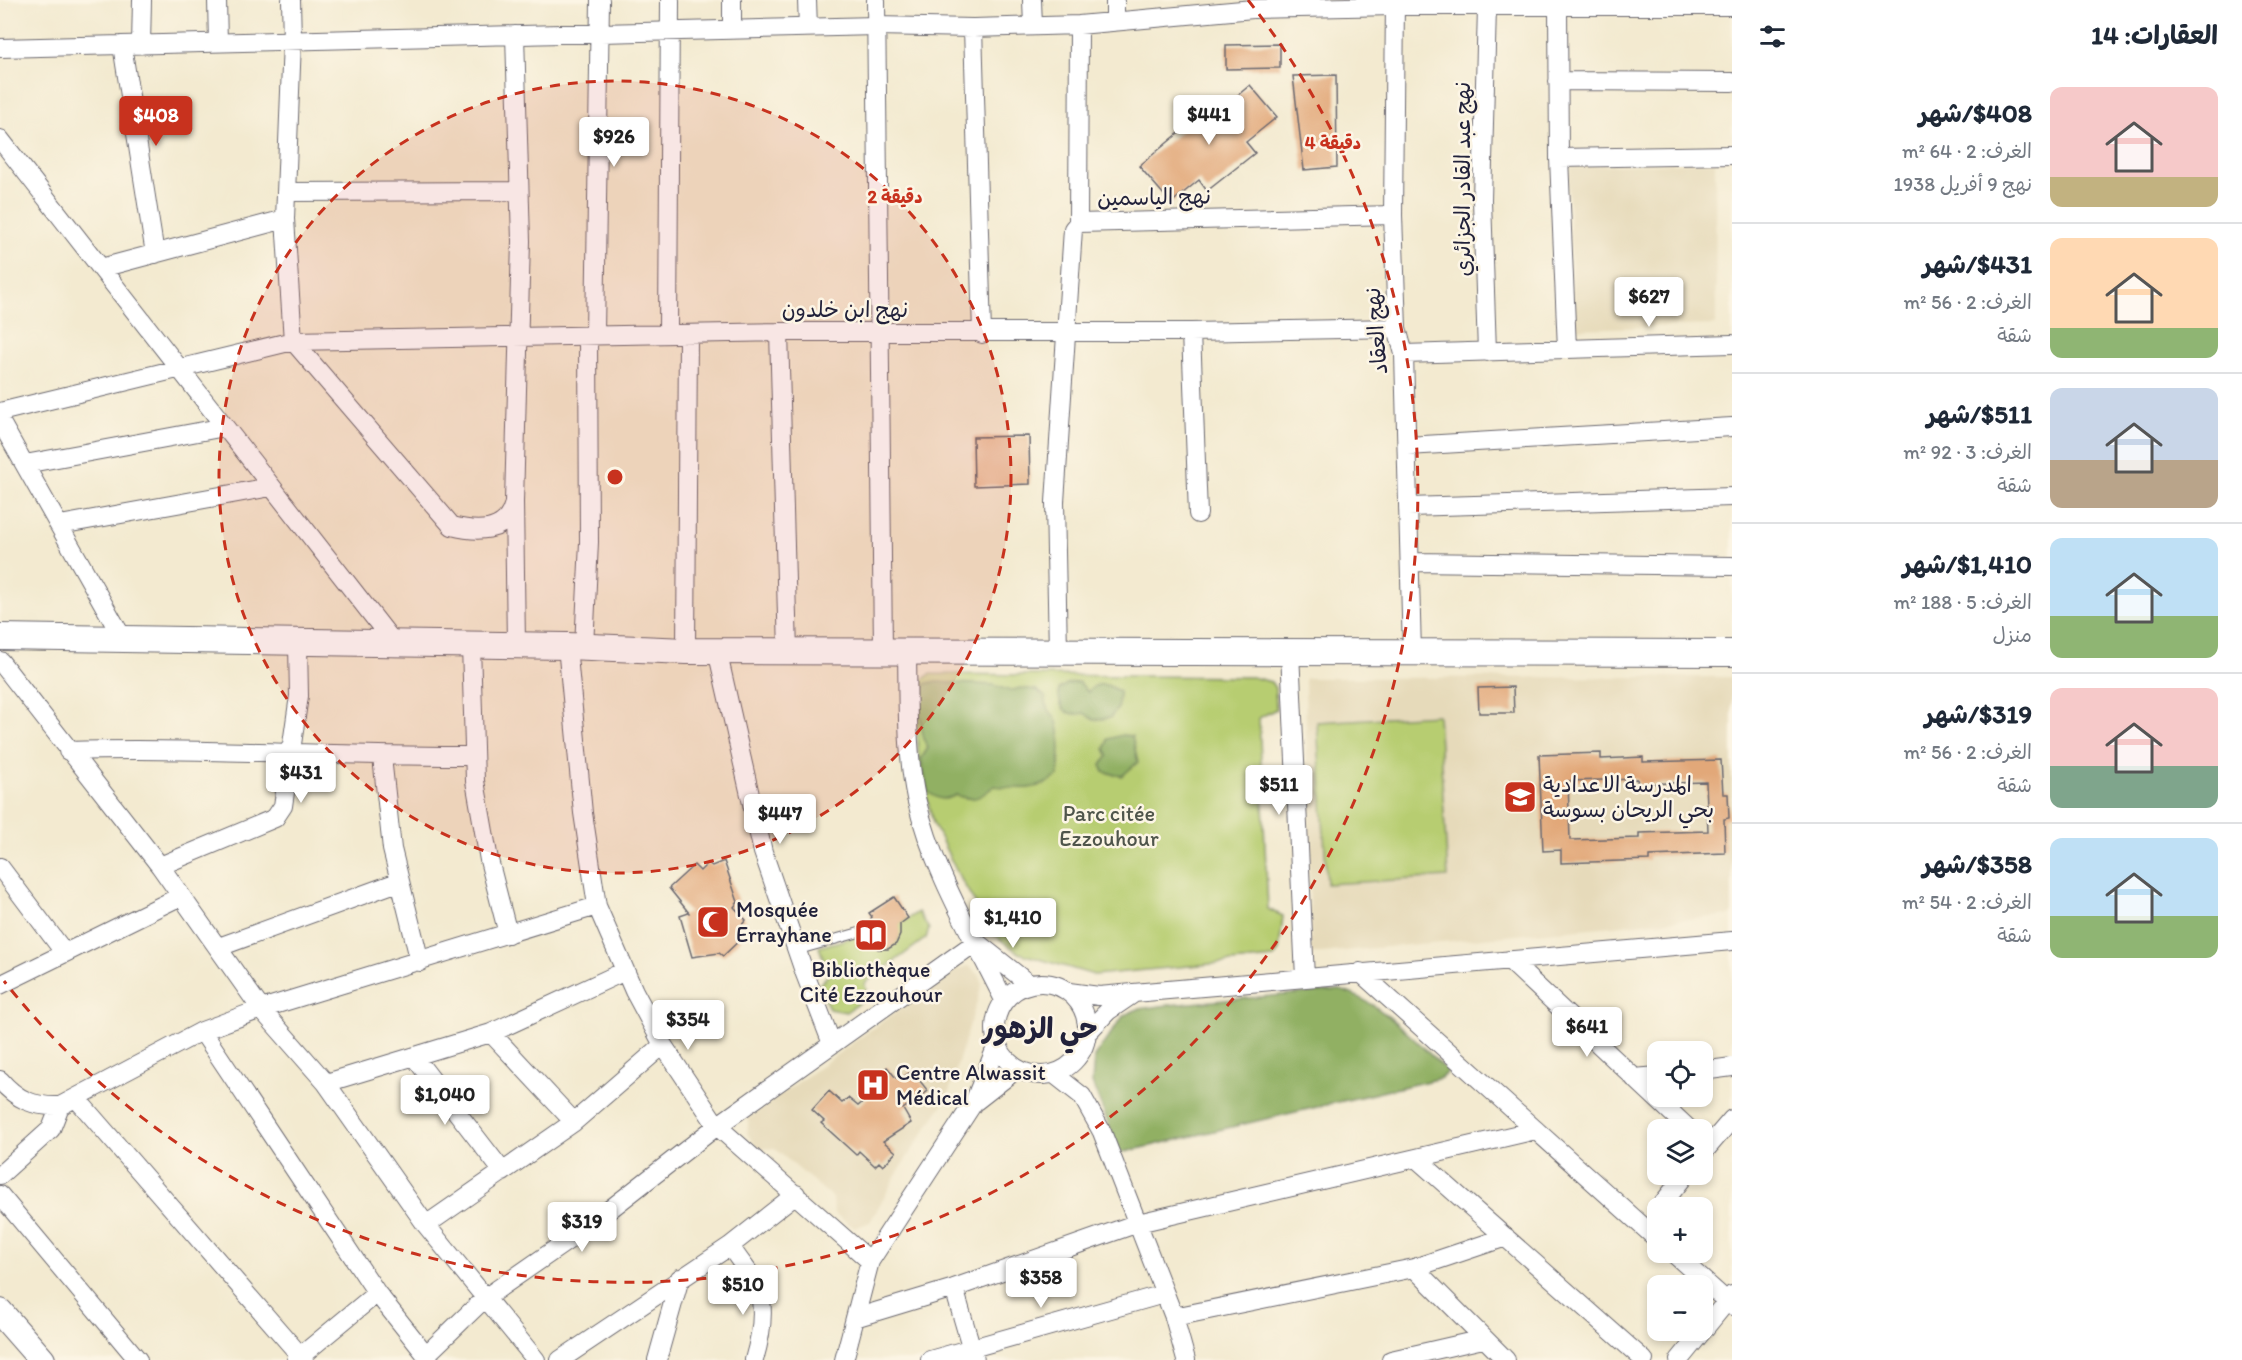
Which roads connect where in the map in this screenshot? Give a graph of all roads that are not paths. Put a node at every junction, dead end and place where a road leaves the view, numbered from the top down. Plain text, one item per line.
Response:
1 (142, 0) edge
2 (217, 0) edge
3 (291, 0) edge
4 (600, 0) edge
5 (670, 0) edge
6 (732, 0) edge
7 (807, 0) edge
8 (876, 0) edge
9 (1032, 0) edge
10 (1115, 0) edge
11 (1395, 3) edge
12 (1324, 4) edge
13 (1727, 4) edge
14 (1253, 5) edge
15 (1476, 5) edge
16 (1558, 6) junction
17 (1176, 9) edge
18 (1115, 22) junction
19 (1079, 25) junction
20 (876, 26) junction
21 (1032, 26) junction
22 (808, 27) junction
23 (973, 28) junction
24 (732, 29) junction
25 (670, 31) junction
26 (600, 33) junction
27 (515, 35) junction
28 (292, 41) junction
29 (218, 42) junction
30 (122, 45) junction
31 (141, 45) junction
32 (0, 48) edge
33 (1558, 81) junction
34 (1732, 82) edge
35 (0, 139) edge
36 (1732, 155) edge
37 (1559, 158) junction
38 (519, 191) junction
39 (287, 192) junction
40 (1393, 214) junction
41 (285, 219) junction
42 (1078, 223) junction
43 (155, 254) junction
44 (101, 268) junction
45 (1397, 328) junction
46 (779, 332) junction
47 (880, 332) junction
48 (1068, 332) junction
49 (1191, 332) junction
50 (668, 334) junction
51 (688, 334) junction
52 (982, 334) junction
53 (592, 336) junction
54 (517, 338) junction
55 (293, 341) junction
56 (1732, 344) edge
57 (1566, 349) junction
58 (1487, 352) junction
59 (1404, 354) junction
60 (182, 369) junction
61 (0, 412) edge
62 (0, 421) edge
63 (225, 427) junction
64 (1732, 427) edge
65 (1407, 446) junction
66 (25, 465) junction
67 (271, 487) junction
68 (1732, 497) edge
69 (514, 502) junction
70 (1408, 507) junction
71 (1198, 514) dead end
72 (60, 525) junction
73 (1410, 562) junction
74 (1732, 566) edge
75 (0, 637) edge
76 (123, 639) junction
77 (394, 643) junction
78 (298, 644) junction
79 (471, 645) junction
80 (516, 645) junction
81 (576, 647) junction
82 (717, 650) junction
83 (686, 651) junction
84 (788, 651) junction
85 (895, 651) junction
86 (1058, 652) junction
87 (1290, 652) junction
88 (1412, 652) junction
89 (1732, 653) edge
90 (0, 661) edge
91 (68, 751) junction
92 (290, 753) junction
93 (474, 756) junction
94 (382, 757) junction
95 (160, 866) junction
96 (0, 867) edge
97 (398, 882) junction
98 (181, 896) junction
99 (597, 906) junction
100 (861, 932) dead end
101 (508, 934) junction
102 (1732, 941) edge
103 (976, 942) junction
104 (219, 947) junction
105 (797, 950) junction
106 (64, 952) junction
107 (1509, 960) junction
108 (420, 962) junction
109 (626, 971) junction
110 (1360, 972) junction
111 (1305, 978) junction
112 (1029, 984) junction
113 (0, 985) edge
114 (1069, 992) junction
115 (1134, 992) junction
116 (1004, 1000) junction
117 (261, 1009) junction
118 (202, 1031) junction
119 (1087, 1033) junction
120 (491, 1034) junction
121 (832, 1044) junction
122 (663, 1045) junction
123 (997, 1046) junction
124 (1079, 1056) junction
125 (416, 1058) junction
126 (1732, 1067) edge
127 (1017, 1069) junction
128 (1713, 1070) edge
129 (1054, 1074) junction
130 (1647, 1077) edge
131 (1635, 1078) junction
132 (0, 1080) edge
133 (326, 1083) junction
134 (1082, 1096) junction
135 (68, 1102) junction
136 (974, 1102) junction
137 (1678, 1119) edge
138 (1732, 1119) edge
139 (574, 1122) junction
140 (717, 1126) junction
141 (1536, 1130) junction
142 (1713, 1138) edge
143 (1418, 1159) junction
144 (503, 1172) junction
145 (0, 1175) edge
146 (1677, 1185) edge
147 (796, 1194) junction
148 (0, 1195) edge
149 (1668, 1197) edge
150 (1647, 1222) edge
151 (1138, 1223) junction
152 (426, 1225) junction
153 (1643, 1227) junction
154 (1647, 1230) edge
155 (1506, 1237) junction
156 (730, 1246) junction
157 (870, 1261) junction
158 (1685, 1263) edge
159 (1414, 1268) junction
160 (680, 1278) junction
161 (954, 1288) junction
162 (376, 1293) junction
163 (1164, 1294) junction
164 (485, 1298) junction
165 (1730, 1300) edge
166 (0, 1312) edge
167 (1174, 1317) junction
168 (855, 1318) junction
169 (1483, 1339) junction
170 (973, 1353) edge
171 (428, 1358) edge
172 (301, 1359) edge
173 (1182, 1359) edge
174 (42, 1360) edge
175 (138, 1360) edge
176 (536, 1360) edge
177 (561, 1360) edge
178 (657, 1360) edge
179 (754, 1360) edge
180 (844, 1360) edge
181 (930, 1360) edge
182 (1391, 1360) edge
183 (1506, 1360) edge
184 (1644, 1360) edge
185 (1679, 1360) edge

1 - 31 street
2 - 29 street
3 - 28 street
4 - 26 street
5 - 25 street
6 - 24 street
7 - 22 street
8 - 20 street
9 - 21 street
10 - 18 street
11 - 12 street
11 - 15 street
11 - 40 street, نهج العقاد
12 - 14 street
13 - 16 street
14 - 17 street
15 - 16 street
15 - 58 street, نهج عبد القادر الجزائري
16 - 33 street
17 - 18 street
18 - 19 street
19 - 21 street
19 - 42 street, نهج الياسمين
20 - 22 street
20 - 23 street
20 - 47 street
21 - 23 street
22 - 24 street
23 - 52 street
24 - 25 street
25 - 26 street
25 - 50 street
26 - 27 street
26 - 53 street
27 - 28 street
27 - 38 street
28 - 29 street
28 - 39 street
29 - 31 street
30 - 31 street
30 - 32 street
30 - 43 street
33 - 34 street
33 - 37 street
35 - 44 street
36 - 37 street
37 - 57 street
38 - 39 street
38 - 54 street
39 - 41 street
40 - 42 street, نهج الياسمين
40 - 45 street, نهج العقاد
41 - 43 street
41 - 55 street
42 - 48 street
43 - 44 street
44 - 60 street
45 - 49 street, نهج ابن خلدون
45 - 59 street, نهج العقاد
46 - 47 street, نهج ابن خلدون
46 - 51 street, نهج ابن خلدون
46 - 84 street
47 - 52 street, نهج ابن خلدون
47 - 85 street
48 - 49 street, نهج ابن خلدون
48 - 52 street, نهج ابن خلدون
48 - 86 street
49 - 71 street
50 - 51 street, نهج ابن خلدون
50 - 53 street, نهج ابن خلدون
51 - 83 street
53 - 54 street, نهج ابن خلدون
53 - 81 street
54 - 55 street, نهج ابن خلدون
54 - 69 street
55 - 60 street, نهج ابن خلدون
55 - 69 street
56 - 57 street
57 - 58 street
58 - 59 street
59 - 65 street, نهج العقاد
60 - 61 street, نهج ابن خلدون
60 - 63 street
62 - 66 street
63 - 66 street
63 - 67 street
64 - 65 street
65 - 70 street, نهج العقاد
66 - 72 street
67 - 72 street
67 - 77 street
68 - 70 street
69 - 80 street
70 - 73 street, نهج العقاد
72 - 76 street
73 - 74 street
73 - 88 street, نهج العقاد
75 - 76 street
76 - 78 street
77 - 78 street
77 - 79 street
78 - 92 street
79 - 80 street
79 - 93 street
80 - 81 street
81 - 83 street
81 - 99 street
82 - 83 street
82 - 84 street
82 - 105 street
84 - 85 street
85 - 86 street
85 - 103 street
86 - 87 street
87 - 88 street
87 - 111 street
88 - 89 street
90 - 91 street
91 - 92 street
91 - 95 street
92 - 94 street
92 - 95 street
93 - 94 street
93 - 101 street
94 - 97 street
95 - 98 street
96 - 106 street
97 - 104 street
97 - 108 street
98 - 104 street
98 - 106 street
99 - 101 street
99 - 109 street
100 - 105 lane
101 - 108 street
102 - 107 street
103 - 112 street
103 - 116 street
103 - 121 street
104 - 117 street
105 - 121 street
106 - 113 street
107 - 110 street
107 - 131 street
108 - 117 street
109 - 120 street
109 - 122 street
110 - 111 street
110 - 141 street
111 - 115 street
112 - 114 street
112 - 116 street
114 - 115 street
114 - 119 street
115 - 119 street
116 - 123 street
117 - 118 street
117 - 133 street
118 - 135 street
118 - 162 street
119 - 124 street
120 - 125 street
120 - 139 street
121 - 140 street
122 - 139 street
122 - 140 street
123 - 127 street
123 - 136 street
124 - 129 street
124 - 134 street
125 - 133 street
125 - 144 street
126 - 128 street
127 - 129 street
127 - 136 street
129 - 134 street
130 - 131 street
131 - 137 street
132 - 135 street
133 - 152 street
134 - 151 street
135 - 145 street
135 - 172 street
136 - 157 street
138 - 142 street
139 - 144 street
140 - 147 street
140 - 164 street
141 - 143 street
141 - 153 street
143 - 151 street
143 - 155 street
144 - 152 street
146 - 149 street
147 - 156 street
147 - 157 street
148 - 175 street
150 - 153 street
151 - 161 street
151 - 163 street
152 - 164 street
153 - 154 street
155 - 159 street
155 - 184 street
156 - 160 street
156 - 179 street
157 - 168 street
158 - 165 street
159 - 167 street
159 - 169 street
160 - 177 street
160 - 178 street
161 - 168 street
161 - 170 street
162 - 171 street
162 - 172 street
163 - 167 street
163 - 170 street
164 - 171 street
164 - 176 street
165 - 185 street
166 - 174 street
167 - 173 street
168 - 180 street
169 - 182 street
169 - 183 street
170 - 181 street

